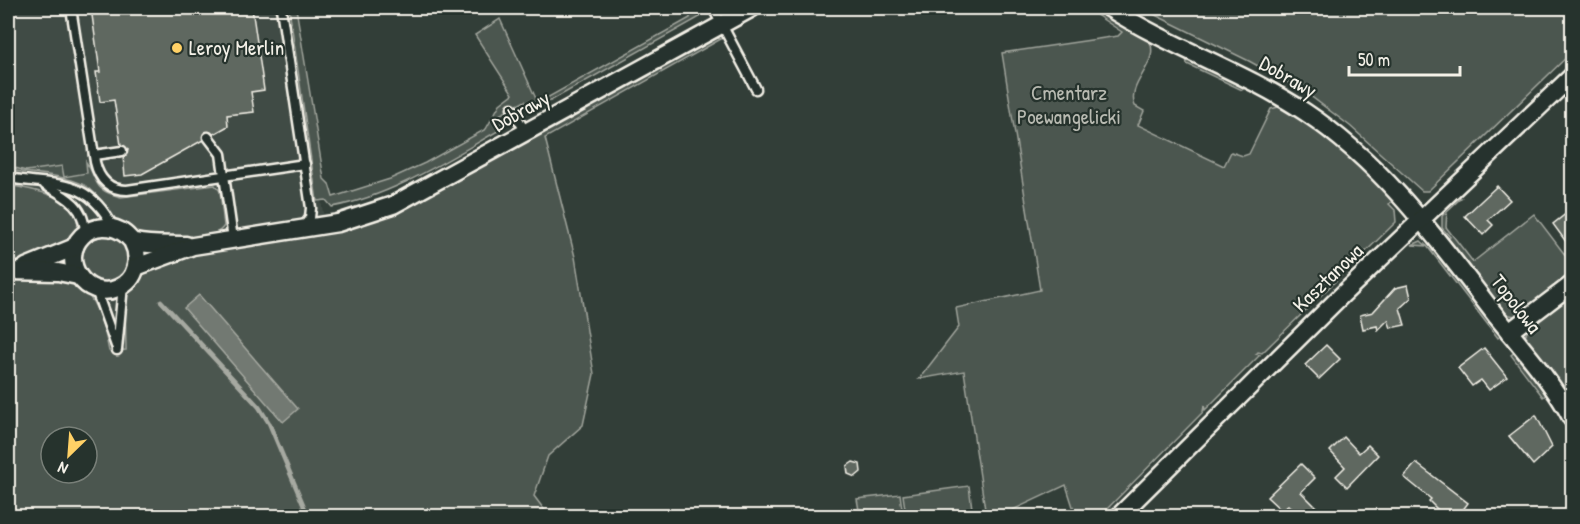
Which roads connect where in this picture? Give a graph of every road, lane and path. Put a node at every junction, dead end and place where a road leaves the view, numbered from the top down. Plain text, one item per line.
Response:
1 (71, 8) edge
2 (281, 8) edge
3 (713, 8) edge
4 (752, 8) edge
5 (1109, 8) edge
6 (722, 25) junction
7 (1572, 76) edge
8 (756, 88) dead end
9 (512, 108) dead end
10 (526, 133) junction
11 (208, 137) dead end
12 (122, 151) dead end
13 (94, 154) junction
14 (305, 164) junction
15 (224, 176) junction
16 (8, 178) edge
17 (42, 184) junction
18 (1421, 219) junction
19 (113, 228) junction
20 (302, 228) junction
21 (234, 239) junction
22 (80, 240) junction
23 (132, 241) junction
24 (193, 246) junction
25 (136, 267) junction
26 (14, 270) edge
27 (78, 276) junction
28 (1572, 284) edge
29 (123, 285) junction
30 (96, 290) junction
31 (1509, 332) junction
32 (1572, 419) edge
33 (1119, 516) edge

1 - 13 lane
2 - 14 lane
3 - 6 lane
4 - 6 street, Dobrawy
5 - 18 street, Dobrawy
6 - 8 lane
6 - 10 street, Dobrawy
7 - 18 street, Kasztanowa
9 - 10 lane
10 - 20 street, Dobrawy
11 - 15 lane
12 - 13 lane
13 - 15 lane
14 - 15 lane
14 - 20 lane
15 - 21 lane
16 - 17 lane
17 - 19 lane
17 - 22 lane
18 - 31 street, Topolowa
18 - 33 street, Kasztanowa
19 - 22 street
19 - 23 street, Dobrawy
20 - 21 street, Dobrawy
21 - 24 street, Dobrawy
22 - 26 street
22 - 27 street
23 - 24 street, Dobrawy
23 - 25 street
24 - 25 street, Dobrawy
25 - 29 street
26 - 27 street
27 - 30 street
28 - 31 street
29 - 30 street
29 - 30 lane
31 - 32 street, Topolowa

